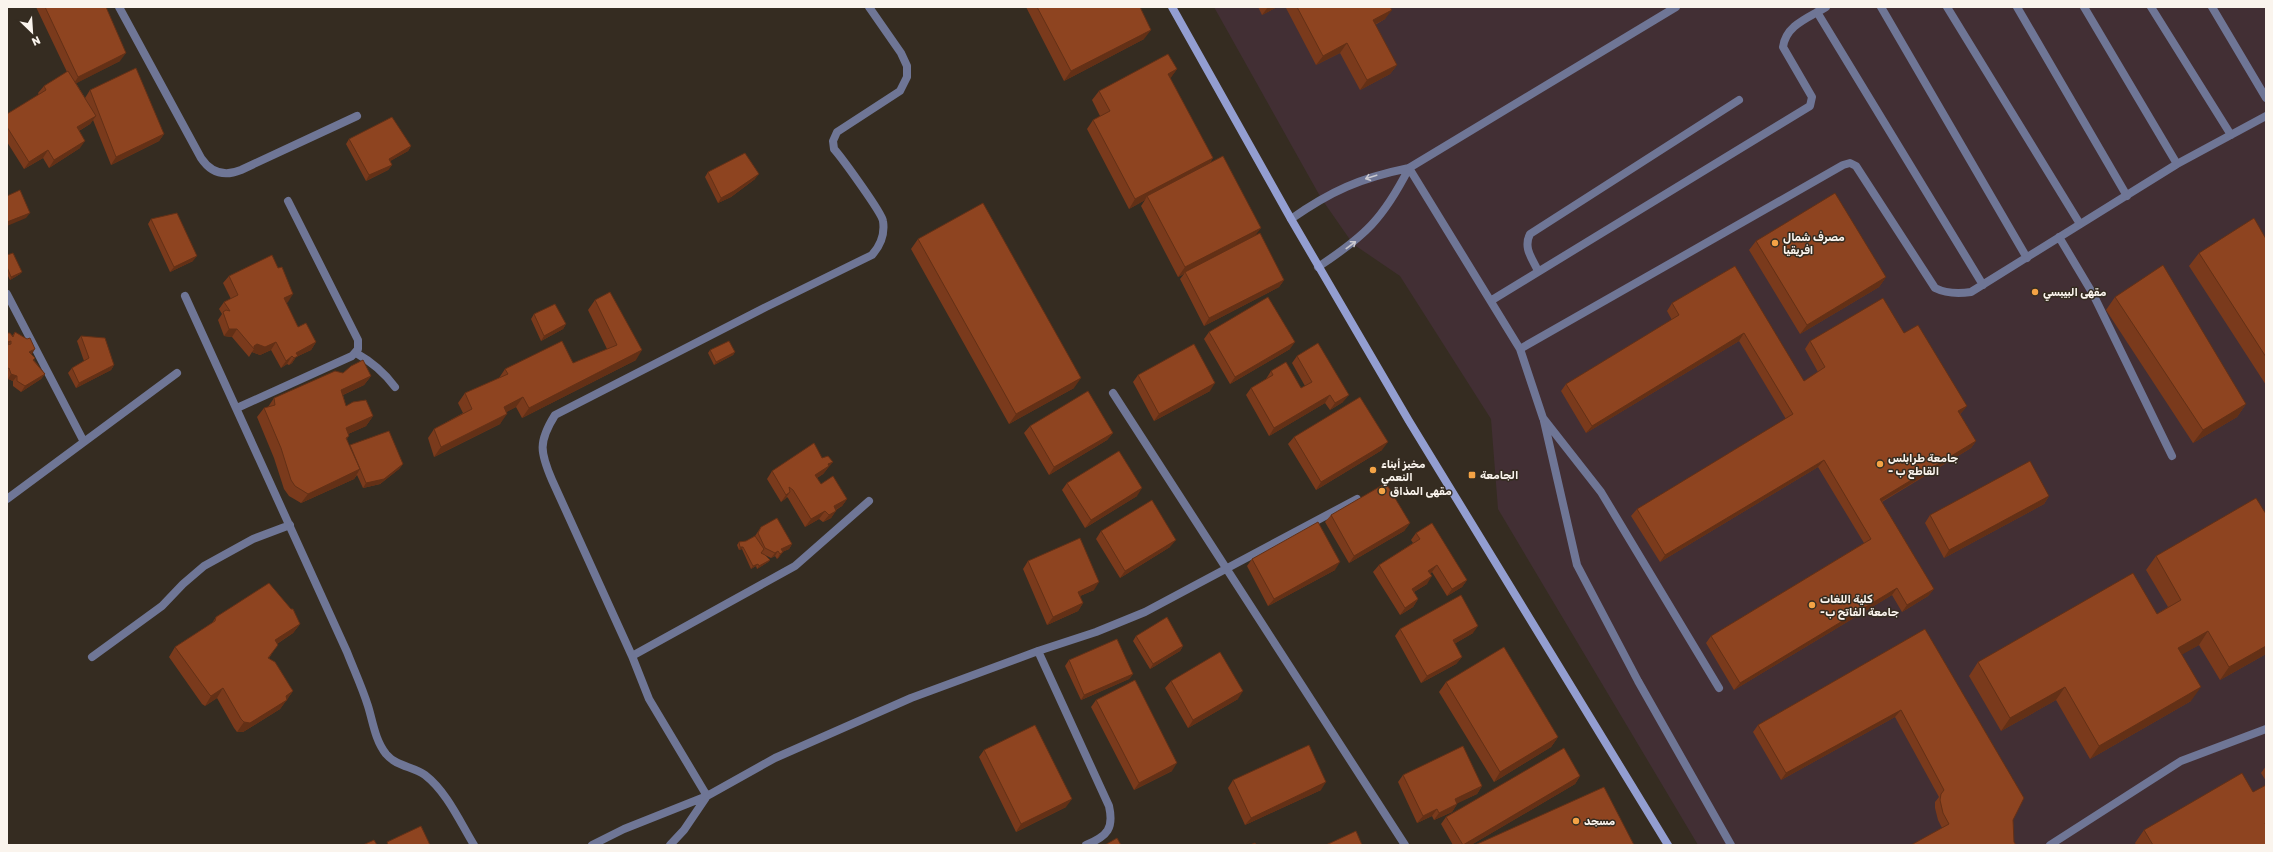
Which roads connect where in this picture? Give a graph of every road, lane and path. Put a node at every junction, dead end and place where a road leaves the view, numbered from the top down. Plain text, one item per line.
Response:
1 (119, 7) edge
2 (869, 7) edge
3 (1172, 7) edge
4 (1676, 7) edge
5 (1826, 7) edge
6 (1881, 7) edge
7 (1947, 7) edge
8 (2018, 7) edge
9 (2084, 7) edge
10 (2151, 7) edge
11 (2212, 7) edge
12 (1817, 12) junction
13 (2266, 98) edge
14 (1739, 100) dead end
15 (357, 116) dead end
16 (2266, 116) edge
17 (2232, 135) junction
18 (2177, 164) junction
19 (1409, 168) junction
20 (2127, 196) junction
21 (288, 201) dead end
22 (1291, 219) junction
23 (2080, 224) junction
24 (2059, 238) junction
25 (2026, 258) junction
26 (1318, 267) junction
27 (1538, 271) junction
28 (1983, 285) junction
29 (7, 294) edge
30 (185, 296) dead end
31 (1492, 300) junction
32 (1520, 349) junction
33 (356, 352) junction
34 (177, 373) dead end
35 (395, 387) dead end
36 (1113, 393) dead end
37 (237, 408) junction
38 (1544, 418) junction
39 (84, 442) junction
40 (2172, 456) dead end
41 (7, 498) edge
42 (1357, 499) edge
43 (869, 501) dead end
44 (290, 525) junction
45 (1228, 569) junction
46 (1038, 651) junction
47 (632, 656) junction
48 (92, 657) dead end
49 (1719, 688) dead end
50 (2266, 729) edge
51 (707, 796) junction
52 (474, 845) edge
53 (592, 845) edge
54 (670, 845) edge
55 (1086, 845) edge
56 (1405, 845) edge
57 (1668, 845) edge
58 (1731, 845) edge
59 (2050, 845) edge

1 - 15 street
2 - 47 street
3 - 22 street
4 - 19 street
5 - 12 street
6 - 25 street
7 - 23 street
8 - 20 street
9 - 18 street
10 - 17 street
11 - 13 street
12 - 27 street
12 - 28 street
14 - 27 street
16 - 17 street
17 - 18 street
18 - 20 street
19 -> 22 street
26 -> 19 street
19 - 31 street
20 - 23 street
21 - 33 street
22 - 26 street
23 - 24 street
24 - 25 street
24 - 40 street
25 - 28 street
26 - 57 street
27 - 31 street
28 - 32 street
29 - 39 street
30 - 37 street
31 - 32 street
32 - 38 street
33 - 35 street
33 - 37 street
34 - 39 street
36 - 45 street
37 - 44 street
38 - 49 street
38 - 58 street
39 - 41 street
42 - 45 street
43 - 47 street
44 - 48 street
44 - 52 street
45 - 46 street
45 - 56 street
46 - 51 street
46 - 55 street
47 - 51 street
50 - 59 street
51 - 53 street
51 - 54 street

